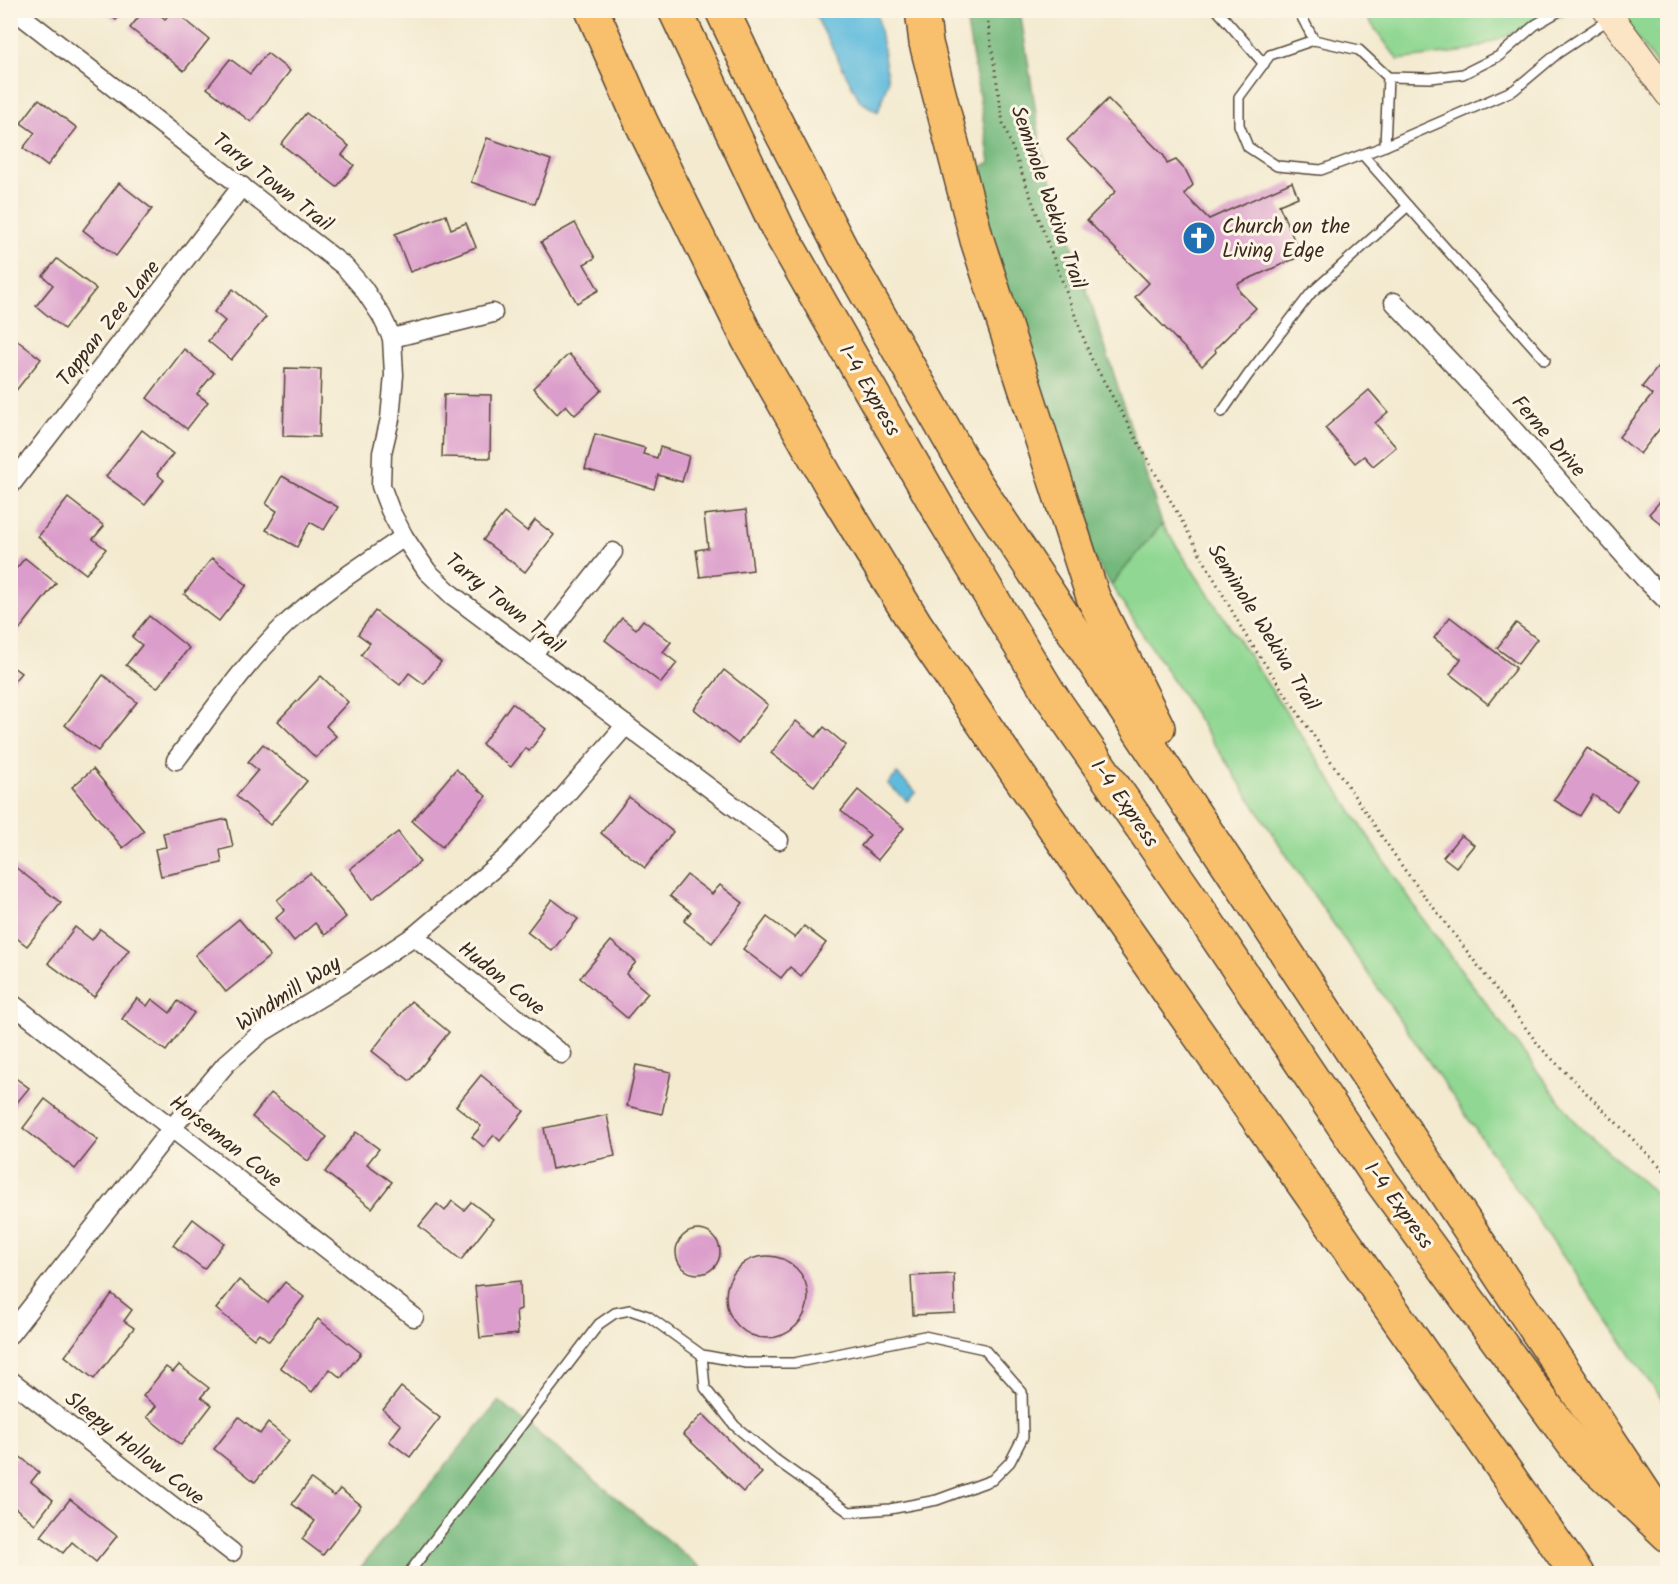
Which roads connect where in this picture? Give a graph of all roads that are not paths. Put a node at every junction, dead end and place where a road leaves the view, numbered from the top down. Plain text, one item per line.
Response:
1 (15, 10) edge
2 (592, 10) edge
3 (675, 10) edge
4 (722, 10) edge
5 (922, 10) edge
6 (1217, 10) edge
7 (1298, 10) edge
8 (1561, 10) edge
9 (1608, 14) edge
10 (1314, 40) junction
11 (1264, 64) junction
12 (1388, 77) junction
13 (1668, 94) edge
14 (1385, 146) junction
15 (1363, 155) junction
16 (242, 186) junction
17 (1408, 206) junction
18 (1394, 302) dead end
19 (494, 313) dead end
20 (392, 338) junction
21 (1545, 360) dead end
22 (1222, 412) dead end
23 (10, 486) edge
24 (404, 537) junction
25 (613, 552) dead end
26 (1668, 602) edge
27 (532, 655) junction
28 (626, 725) junction
29 (176, 760) dead end
30 (779, 840) dead end
31 (414, 936) junction
32 (1307, 985) junction
33 (10, 1002) edge
34 (562, 1054) dead end
35 (172, 1128) junction
36 (414, 1317) dead end
37 (10, 1334) edge
38 (702, 1356) junction
39 (10, 1380) edge
40 (1668, 1527) edge
41 (1668, 1535) edge
42 (232, 1552) dead end
43 (408, 1574) edge
44 (1577, 1574) edge

1 - 16 street, Tarry Town Trail
2 - 44 highway
3 - 41 highway, I-4 Express
4 - 32 highway
5 - 32 highway
6 - 11 lane
7 - 10 lane
8 - 12 lane
9 - 13 main road
9 - 14 lane
10 - 11 lane
10 - 12 lane
11 - 15 lane
12 - 14 lane
14 - 15 lane
15 - 17 lane
16 - 20 street, Tarry Town Trail
16 - 23 street, Tappan Zee Lane
17 - 21 lane
17 - 22 lane
18 - 26 street, Ferne Drive
19 - 20 street
20 - 24 street, Tarry Town Trail
24 - 27 street, Tarry Town Trail
24 - 29 street
25 - 27 street
27 - 28 street, Tarry Town Trail
28 - 30 street, Tarry Town Trail
28 - 31 street, Windmill Way
31 - 34 street, Hudon Cove
31 - 35 street, Windmill Way
32 - 40 highway
33 - 35 street, Horseman Cove
35 - 36 street, Horseman Cove
35 - 37 street, Windmill Way
38 - 38 lane
38 - 43 lane
39 - 42 street, Sleepy Hollow Cove

